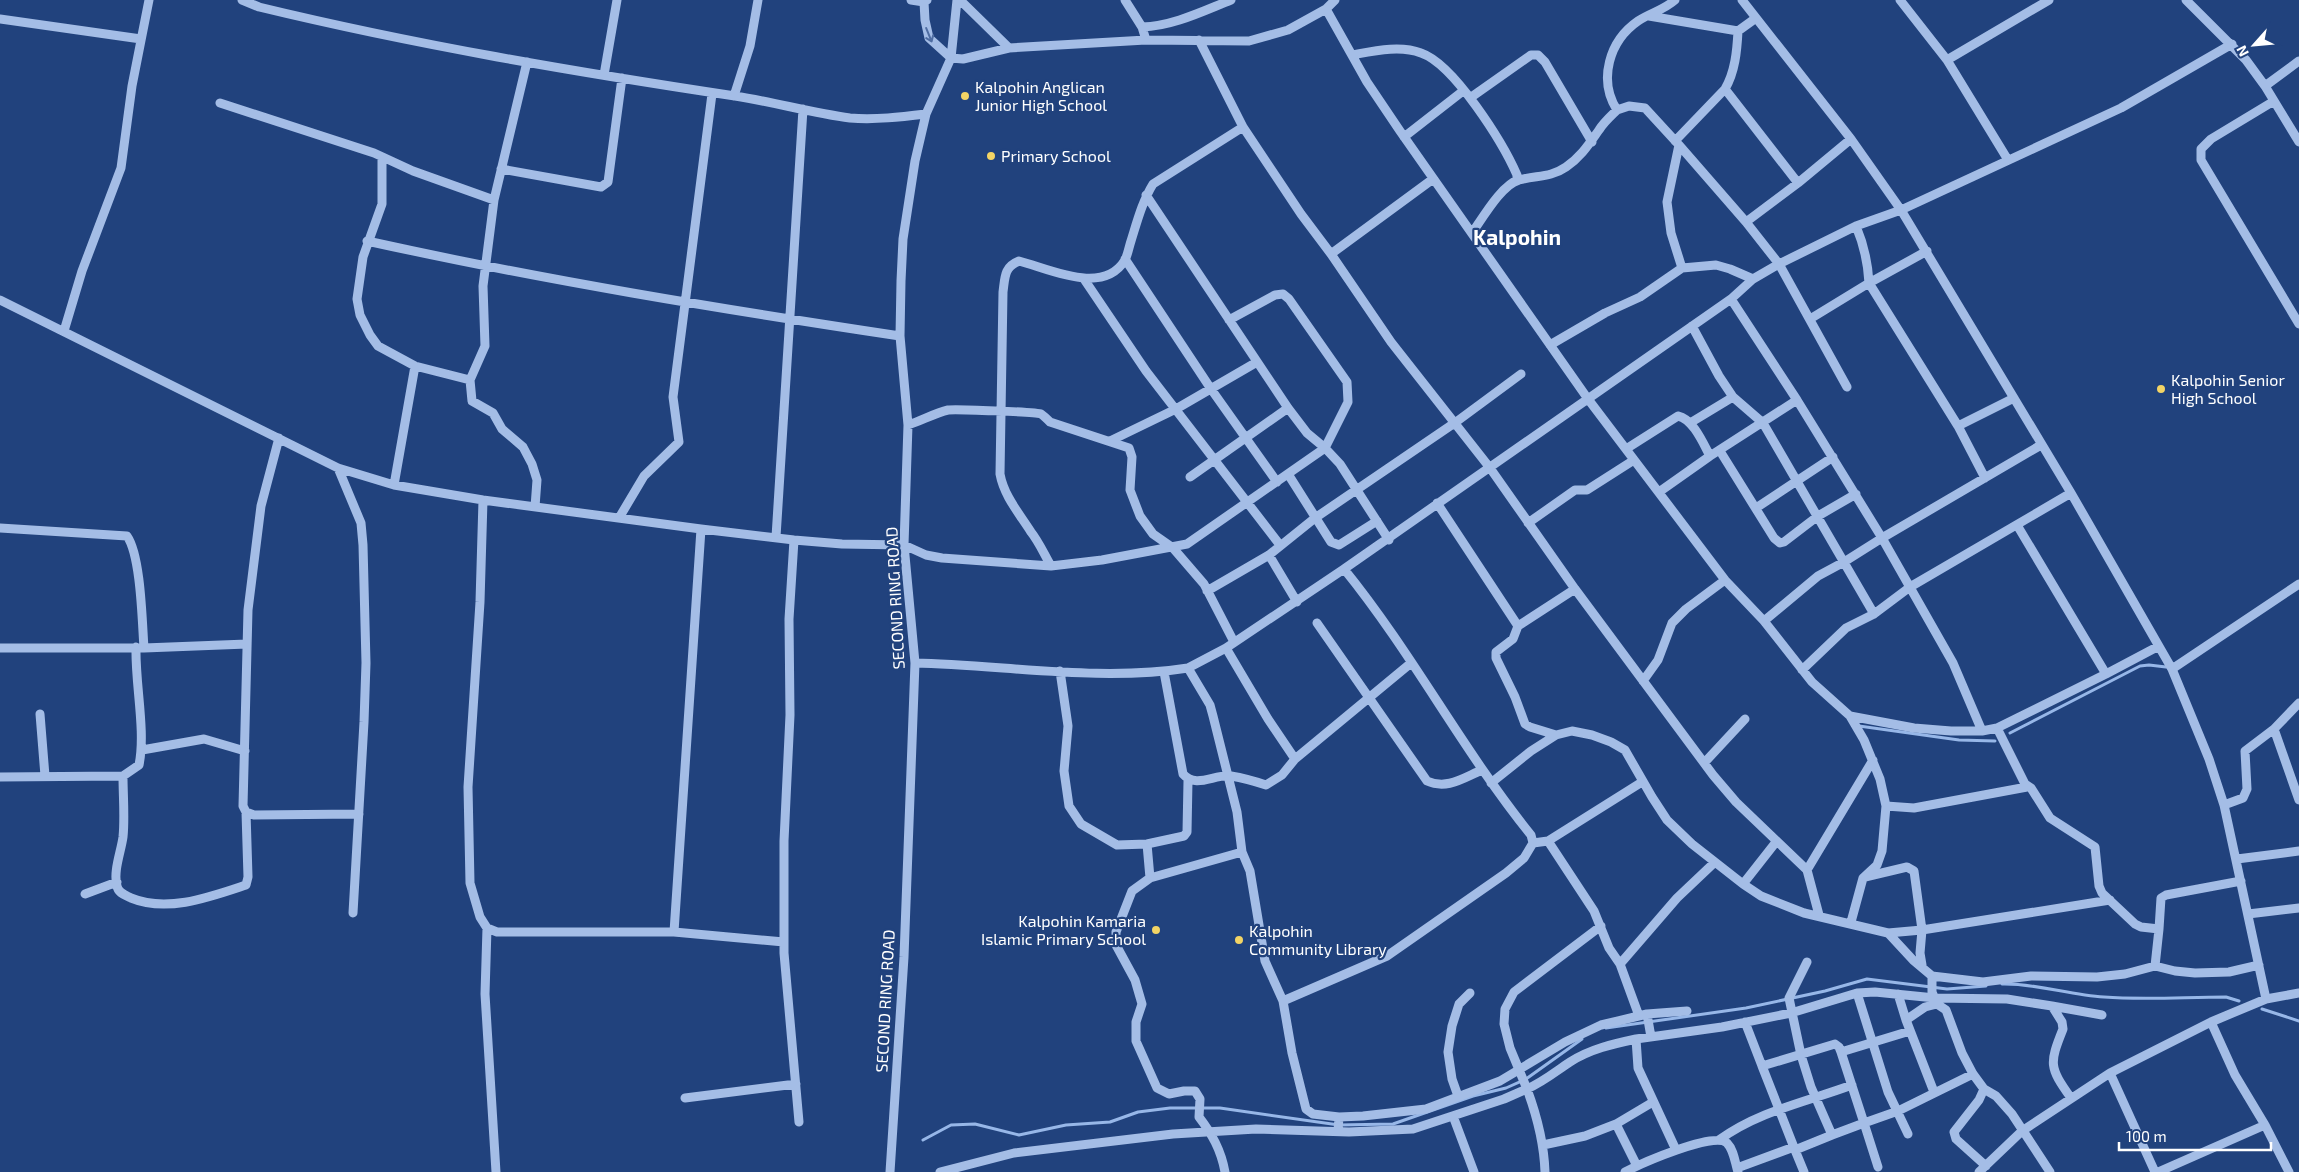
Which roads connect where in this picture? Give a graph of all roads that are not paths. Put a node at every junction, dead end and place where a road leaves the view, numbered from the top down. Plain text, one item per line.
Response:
1 (149, 0) edge
2 (242, 0) edge
3 (617, 0) edge
4 (758, 0) edge
5 (911, 0) edge
6 (959, 0) edge
7 (1125, 0) edge
8 (1231, 0) edge
9 (1335, 0) edge
10 (1675, 0) edge
11 (1742, 0) edge
12 (1900, 0) edge
13 (2186, 0) edge
14 (926, 1) edge
15 (2044, 1) edge
16 (1326, 9) junction
17 (1648, 16) junction
18 (1756, 18) junction
19 (0, 19) edge
20 (1142, 27) junction
21 (1738, 32) junction
22 (141, 39) junction
23 (1146, 40) junction
24 (1199, 40) junction
25 (2232, 44) junction
26 (1009, 48) junction
27 (1352, 55) junction
28 (951, 58) junction
29 (1947, 60) junction
30 (2299, 61) edge
31 (527, 62) junction
32 (604, 75) junction
33 (622, 78) junction
34 (2265, 86) junction
35 (1725, 89) junction
36 (712, 94) junction
37 (1466, 95) junction
38 (734, 96) junction
39 (2274, 101) junction
40 (220, 103) dead end
41 (803, 109) junction
42 (1617, 110) junction
43 (926, 114) junction
44 (1243, 127) junction
45 (1404, 136) junction
46 (1852, 139) junction
47 (1592, 142) junction
48 (2299, 142) edge
49 (1677, 143) junction
50 (382, 157) junction
51 (2008, 160) junction
52 (501, 170) junction
53 (1433, 179) junction
54 (1517, 180) junction
55 (1798, 183) junction
56 (1146, 195) junction
57 (494, 200) junction
58 (1901, 210) junction
59 (1746, 222) junction
60 (1856, 226) junction
61 (1472, 233) junction
62 (367, 241) junction
63 (1927, 251) junction
64 (1331, 254) junction
65 (1125, 259) junction
66 (1779, 264) junction
67 (485, 267) junction
68 (1682, 268) junction
69 (1084, 279) junction
70 (1753, 279) junction
71 (1868, 284) junction
72 (1732, 299) junction
73 (0, 300) edge
74 (684, 302) junction
75 (790, 319) junction
76 (1810, 319) junction
77 (1229, 320) junction
78 (2299, 324) edge
79 (1692, 326) junction
80 (64, 331) junction
81 (900, 336) junction
82 (1550, 345) junction
83 (1257, 362) junction
84 (415, 366) junction
85 (1521, 374) dead end
86 (470, 380) junction
87 (1847, 387) dead end
88 (1211, 389) junction
89 (1733, 397) junction
90 (2014, 398) junction
91 (1588, 399) junction
92 (1798, 400) junction
93 (1288, 408) junction
94 (1176, 409) junction
95 (1000, 411) junction
96 (1456, 422) junction
97 (1763, 423) junction
98 (1690, 424) junction
99 (908, 425) junction
100 (1958, 426) junction
101 (280, 438) junction
102 (1245, 438) junction
103 (1110, 441) junction
104 (2042, 445) junction
105 (1325, 448) junction
106 (1626, 449) junction
107 (1720, 451) junction
108 (1710, 456) junction
109 (1833, 457) junction
110 (1214, 460) junction
111 (1634, 460) junction
112 (338, 468) junction
113 (1490, 468) junction
114 (1288, 474) junction
115 (1190, 477) dead end
116 (1985, 478) junction
117 (1797, 480) junction
118 (1277, 482) junction
119 (394, 485) junction
120 (1357, 490) junction
121 (1659, 492) junction
122 (2071, 493) junction
123 (1856, 494) junction
124 (483, 500) junction
125 (1248, 502) junction
126 (1437, 503) junction
127 (535, 507) junction
128 (1756, 508) junction
129 (1818, 516) junction
130 (619, 518) junction
131 (1315, 518) junction
132 (1377, 521) junction
133 (1528, 523) junction
134 (2017, 525) junction
135 (0, 528) edge
136 (701, 529) junction
137 (776, 538) junction
138 (1882, 538) junction
139 (794, 540) junction
140 (1389, 540) junction
141 (904, 545) junction
142 (1280, 545) junction
143 (1174, 548) junction
144 (1269, 555) junction
145 (1844, 562) junction
146 (1051, 566) junction
147 (1344, 569) junction
148 (1725, 580) junction
149 (2299, 584) edge
150 (1910, 587) junction
151 (1574, 589) junction
152 (1207, 591) junction
153 (1296, 602) junction
154 (1874, 614) junction
155 (1764, 621) junction
156 (1316, 623) dead end
157 (1518, 626) junction
158 (1234, 642) junction
159 (247, 644) junction
160 (2157, 647) junction
161 (0, 648) edge
162 (140, 648) junction
163 (1226, 648) junction
164 (915, 663) junction
165 (1412, 663) junction
166 (1188, 668) junction
167 (1802, 670) junction
168 (2172, 670) junction
169 (1060, 671) junction
170 (1164, 672) junction
171 (2106, 674) junction
172 (1643, 681) junction
173 (1369, 697) junction
174 (2299, 703) edge
175 (40, 714) dead end
176 (1850, 716) junction
177 (1745, 720) dead end
178 (1997, 728) junction
179 (2274, 729) junction
180 (1982, 731) junction
181 (1556, 735) junction
182 (142, 750) junction
183 (244, 751) junction
184 (1295, 759) junction
185 (1872, 760) junction
186 (1705, 762) junction
187 (1482, 770) junction
188 (45, 776) junction
189 (123, 776) junction
190 (1229, 776) junction
191 (0, 777) edge
192 (1188, 780) junction
193 (1642, 782) junction
194 (1491, 783) junction
195 (2027, 787) junction
196 (2299, 800) edge
197 (1886, 806) junction
198 (2224, 806) junction
199 (246, 812) junction
200 (359, 814) junction
201 (1548, 841) junction
202 (1776, 842) junction
203 (1533, 843) junction
204 (1147, 844) junction
205 (2299, 851) edge
206 (1242, 852) junction
207 (2237, 859) junction
208 (1714, 862) junction
209 (1807, 870) junction
210 (1150, 878) junction
211 (1863, 878) junction
212 (2241, 881) junction
213 (117, 882) junction
214 (1743, 884) junction
215 (85, 894) dead end
216 (2110, 900) junction
217 (2299, 908) edge
218 (353, 914) dead end
219 (2248, 914) junction
220 (1819, 915) junction
221 (1851, 922) junction
222 (1601, 926) junction
223 (487, 928) junction
224 (2159, 929) junction
225 (1922, 930) junction
226 (674, 932) junction
227 (1888, 933) junction
228 (784, 942) junction
229 (1807, 962) dead end
230 (1620, 964) junction
231 (1922, 965) junction
232 (2259, 965) junction
233 (2155, 966) junction
234 (1933, 979) junction
235 (1470, 993) dead end
236 (1858, 993) junction
237 (2299, 993) edge
238 (1898, 994) junction
239 (1935, 998) junction
240 (2266, 999) junction
241 (1283, 1001) junction
242 (1790, 1006) junction
243 (2052, 1006) junction
244 (1687, 1010) dead end
245 (2102, 1016) dead end
246 (1906, 1020) junction
247 (1745, 1022) junction
248 (2211, 1022) junction
249 (1647, 1023) junction
250 (1910, 1031) junction
251 (1636, 1039) junction
252 (1872, 1041) junction
253 (1841, 1052) junction
254 (1801, 1055) junction
255 (1762, 1066) junction
256 (2110, 1073) junction
257 (1973, 1074) junction
258 (1523, 1081) junction
259 (796, 1084) junction
260 (1852, 1085) junction
261 (1984, 1089) junction
262 (1934, 1092) junction
263 (1458, 1096) junction
264 (685, 1098) dead end
265 (2071, 1098) junction
266 (1816, 1099) junction
267 (1653, 1102) junction
268 (1780, 1108) junction
269 (1898, 1112) junction
270 (1453, 1116) junction
271 (799, 1122) dead end
272 (1864, 1123) junction
273 (1338, 1124) junction
274 (1616, 1124) junction
275 (2265, 1125) junction
276 (2022, 1131) junction
277 (1211, 1132) junction
278 (1908, 1134) dead end
279 (1832, 1135) junction
280 (1719, 1140) junction
281 (1543, 1145) junction
282 (1795, 1149) junction
283 (1676, 1150) junction
284 (1878, 1167) dead end
285 (1982, 1169) edge
286 (1631, 1170) edge
287 (1738, 1170) edge
288 (496, 1172) edge
289 (890, 1172) edge
290 (940, 1172) edge
291 (1225, 1172) edge
292 (1474, 1172) edge
293 (1545, 1172) edge
294 (1804, 1172) edge
295 (2050, 1172) edge
296 (2156, 1172) edge
297 (2289, 1172) edge

1 - 22 street
2 - 31 street
3 - 32 street
4 - 38 street
5 - 14 street
6 - 26 street
6 - 28 street, SECOND RING ROAD
7 - 20 street
8 - 20 street
9 - 16 street
10 - 17 street
11 - 18 street
12 - 29 street
13 - 25 street
14 -> 28 street
15 - 29 street
16 - 24 street
16 - 27 street
17 - 21 street
17 - 42 street
18 - 21 street
18 - 46 street
19 - 22 street
20 - 23 street
21 - 35 street
22 - 80 street
23 - 24 street
23 - 26 street
24 - 44 street
25 - 34 street
25 - 51 street
26 - 28 street
27 - 37 street
27 - 45 street
28 - 43 street, SECOND RING ROAD
29 - 51 street
30 - 34 street
31 - 32 street
31 - 52 street
32 - 33 street
33 - 36 street
33 - 52 street
34 - 39 street
35 - 49 street
35 - 55 street
36 - 38 street
36 - 74 street
37 - 45 street
37 - 47 street
37 - 54 street
38 - 41 street
39 - 48 street
39 - 78 street
40 - 50 street
41 - 43 street
41 - 75 street
42 - 47 street
42 - 49 street
43 - 81 street, SECOND RING ROAD
44 - 56 street
44 - 64 street
45 - 53 street
46 - 55 street
46 - 58 street
47 - 54 street
49 - 59 street
49 - 68 street
50 - 57 street
50 - 62 street
51 - 58 street
52 - 57 street
53 - 61 street
53 - 64 street
54 - 61 street
55 - 59 street
56 - 65 street
56 - 77 street
57 - 67 street
58 - 60 street
58 - 63 street
59 - 66 street
60 - 66 street
60 - 71 street
61 - 82 street
62 - 67 street
62 - 84 street
63 - 71 street
63 - 90 street
64 - 96 street
65 - 69 street
65 - 88 street
66 - 70 street
66 - 76 street
67 - 74 street
67 - 86 street
68 - 70 street
68 - 82 street
69 - 94 street
69 - 95 street
70 - 72 street
71 - 76 street
71 - 100 street
72 - 79 street
72 - 92 street
73 - 80 street
74 - 75 street
74 - 130 street
75 - 81 street
75 - 137 street
76 - 87 street
77 - 83 street
77 - 105 street
79 - 89 street
79 - 91 street
80 - 101 street
81 - 99 street, SECOND RING ROAD
82 - 91 street
83 - 88 street
83 - 93 street
84 - 86 street
84 - 119 street
85 - 96 street
86 - 127 street
88 - 94 street
88 - 102 street
89 - 97 street
89 - 98 street
90 - 100 street
90 - 104 street
91 - 106 street
91 - 113 street
92 - 97 street
92 - 109 street
93 - 102 street
93 - 105 street
94 - 103 street
94 - 110 street
95 - 99 street
95 - 103 street
95 - 146 street
96 - 113 street
96 - 120 street
97 - 107 street
97 - 117 street
98 - 106 street
98 - 108 street
99 - 141 street, SECOND RING ROAD
100 - 116 street
101 - 112 street
101 - 159 street
102 - 110 street
102 - 118 street
103 - 143 street
104 - 116 street
104 - 122 street
105 - 114 street
105 - 120 street
106 - 111 street
107 - 108 street
107 - 128 street
108 - 121 street
109 - 117 street
109 - 123 street
110 - 115 street
110 - 125 street
111 - 121 street
111 - 133 street
112 - 119 street
112 - 200 street
113 - 126 street
113 - 133 street
114 - 118 street
114 - 131 street
116 - 138 street
117 - 128 street
117 - 129 street
118 - 125 street
119 - 124 street
120 - 131 street
120 - 132 street
121 - 148 street
122 - 134 street
122 - 160 street
123 - 129 street
123 - 138 street
124 - 127 street
124 - 223 street
125 - 142 street
125 - 143 street
126 - 140 street
126 - 157 street
127 - 130 street
128 - 129 street
129 - 145 street
130 - 136 street
131 - 132 street
131 - 142 street
132 - 140 street
133 - 151 street
134 - 150 street
134 - 171 street
135 - 162 street
136 - 137 street
136 - 226 street
137 - 139 street
138 - 145 street
138 - 150 street
139 - 141 street
139 - 228 street
140 - 147 street
141 - 146 street
141 - 164 street, SECOND RING ROAD
142 - 144 street
143 - 146 street
143 - 152 street
144 - 152 street
144 - 153 street
145 - 154 street
145 - 155 street
147 - 153 street
147 - 165 street
148 - 155 street
148 - 172 street
149 - 168 street
150 - 154 street
150 - 180 street
151 - 157 street
151 - 172 street
152 - 158 street
153 - 158 street
154 - 167 street
155 - 167 street
156 - 173 street
157 - 181 street
158 - 163 street
159 - 162 street
159 - 183 street
160 - 168 street
160 - 171 street
161 - 162 street
162 - 182 street
163 - 166 street
163 - 184 street
164 - 169 street
164 - 289 street, SECOND RING ROAD
165 - 173 street
165 - 187 street
166 - 170 street
166 - 190 street
167 - 176 street
168 - 198 street
169 - 170 street
169 - 204 street
170 - 192 street
171 - 178 street
172 - 186 street
173 - 184 street
173 - 187 street
174 - 179 street
175 - 188 street
176 - 180 street
176 - 185 street
177 - 186 street
178 - 180 street
178 - 195 street
179 - 196 street
179 - 198 street
181 - 193 street
181 - 194 street
182 - 183 street
182 - 189 street
183 - 199 street
184 - 190 street
185 - 197 street
185 - 209 street
186 - 202 street
187 - 194 street
188 - 189 street
188 - 191 street
189 - 213 street
190 - 192 street
190 - 206 street
192 - 204 street
193 - 201 street
193 - 208 street
194 - 203 street
195 - 197 street
195 - 216 street
197 - 211 street
198 - 207 street
199 - 200 street
199 - 213 street
200 - 218 street
201 - 203 street
201 - 222 street
202 - 209 street
202 - 214 street
203 - 241 street
204 - 210 street
205 - 207 street
206 - 210 street
206 - 241 street
207 - 212 street
208 - 214 street
208 - 230 street
209 - 220 street
210 - 277 street
211 - 221 street
211 - 225 street
212 - 219 street
212 - 224 street
213 - 215 street
214 - 220 street
216 - 224 street
216 - 225 street
217 - 219 street
219 - 232 street
220 - 221 street
221 - 227 street
222 - 230 street
222 - 258 street
223 - 226 street
223 - 288 street
224 - 233 street
225 - 227 street
225 - 231 street
226 - 228 street
227 - 231 street
228 - 259 street
229 - 242 street
230 - 249 street
231 - 234 street
232 - 233 street
232 - 240 street
233 - 234 street
234 - 239 street
235 - 263 street
236 - 238 street
236 - 242 street
236 - 252 street
237 - 240 street
238 - 239 street
238 - 246 street
239 - 243 street
239 - 246 street
239 - 257 street
240 - 248 street
241 - 273 street
242 - 247 street
242 - 254 street
243 - 245 street
243 - 265 street
244 - 249 street
246 - 250 street
247 - 249 street
247 - 255 street
248 - 256 street
248 - 275 street
249 - 251 street
249 - 258 street
250 - 252 street
250 - 262 street
251 - 258 street
251 - 267 street
252 - 253 street
252 - 269 street
253 - 254 street
253 - 260 street
254 - 255 street
254 - 266 street
255 - 268 street
256 - 265 street
256 - 296 street
257 - 261 street
257 - 262 street
258 - 263 street
258 - 270 street
258 - 281 street
259 - 264 street
259 - 271 street
260 - 266 street
260 - 272 street
261 - 276 street
261 - 285 street
262 - 269 street
263 - 273 street
265 - 276 street
266 - 268 street
266 - 279 street
267 - 274 street
267 - 283 street
268 - 280 street
268 - 282 street
269 - 272 street
269 - 278 street
270 - 273 street
270 - 292 street
272 - 279 street
272 - 284 street
273 - 277 street
274 - 281 street
274 - 286 street
275 - 296 street
275 - 297 street
276 - 285 street
276 - 295 street
277 - 290 street
277 - 291 street
279 - 282 street
280 - 283 street
280 - 287 street
281 - 293 street
282 - 287 street
282 - 294 street
283 - 286 street

